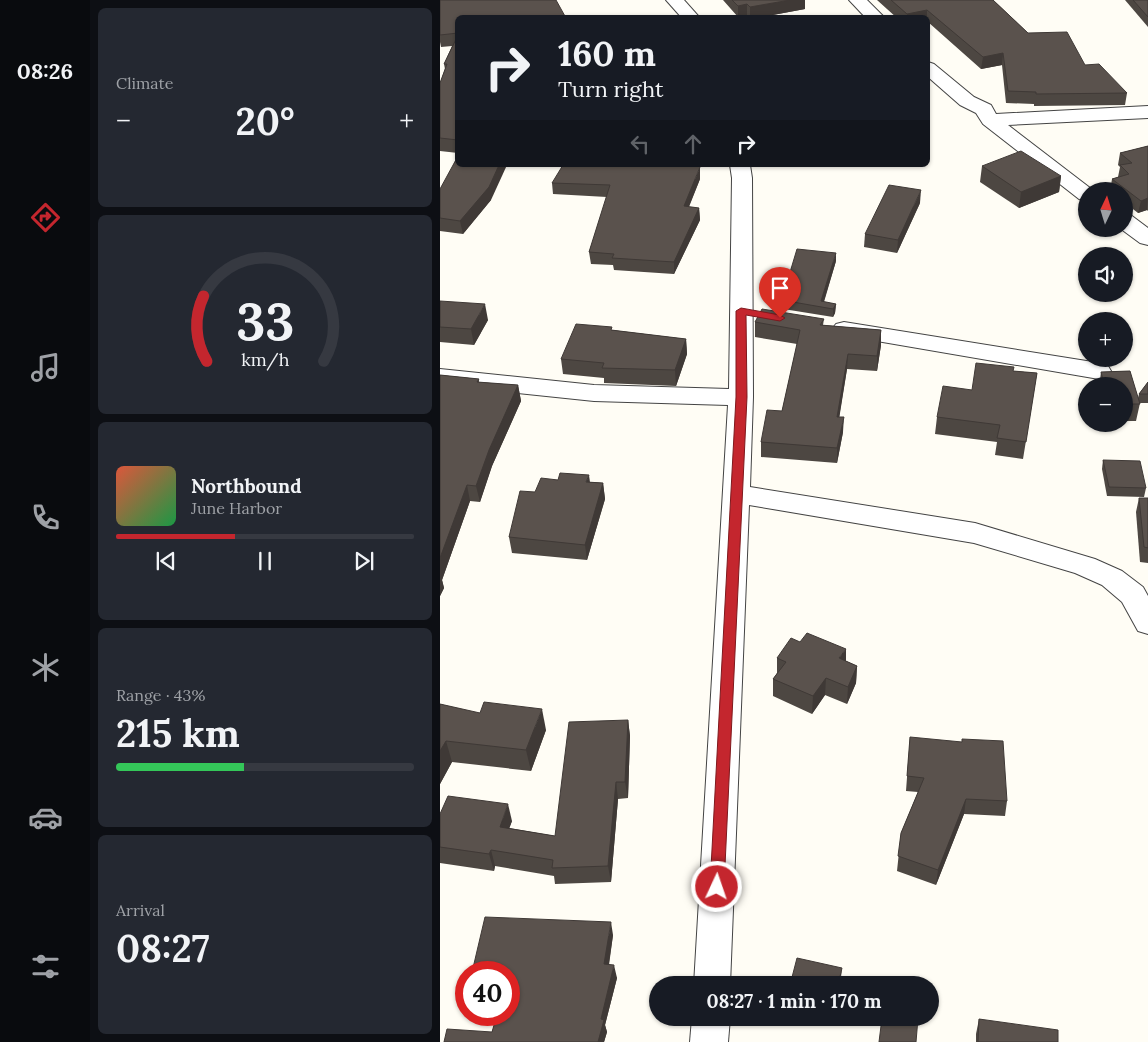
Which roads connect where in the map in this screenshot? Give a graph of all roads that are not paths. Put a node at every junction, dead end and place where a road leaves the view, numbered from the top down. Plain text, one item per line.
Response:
1 (674, 0) edge
2 (857, 0) edge
3 (689, 15) edge
4 (874, 15) edge
5 (930, 70) edge
6 (1148, 112) edge
7 (990, 120) junction
8 (740, 167) edge
9 (1078, 189) edge
10 (1133, 227) edge
11 (1148, 238) edge
12 (818, 325) edge
13 (1099, 371) edge
14 (440, 377) edge
15 (741, 397) junction
16 (737, 494) junction
17 (1148, 623) edge
18 (712, 976) edge
19 (711, 1026) edge
20 (710, 1042) edge

1 - 3 street
2 - 4 street
5 - 7 street
6 - 7 street
7 - 9 street
8 - 15 street
10 - 11 street
12 - 13 street
14 - 15 street
15 - 16 street
16 - 17 street
16 - 18 street
19 - 20 street

